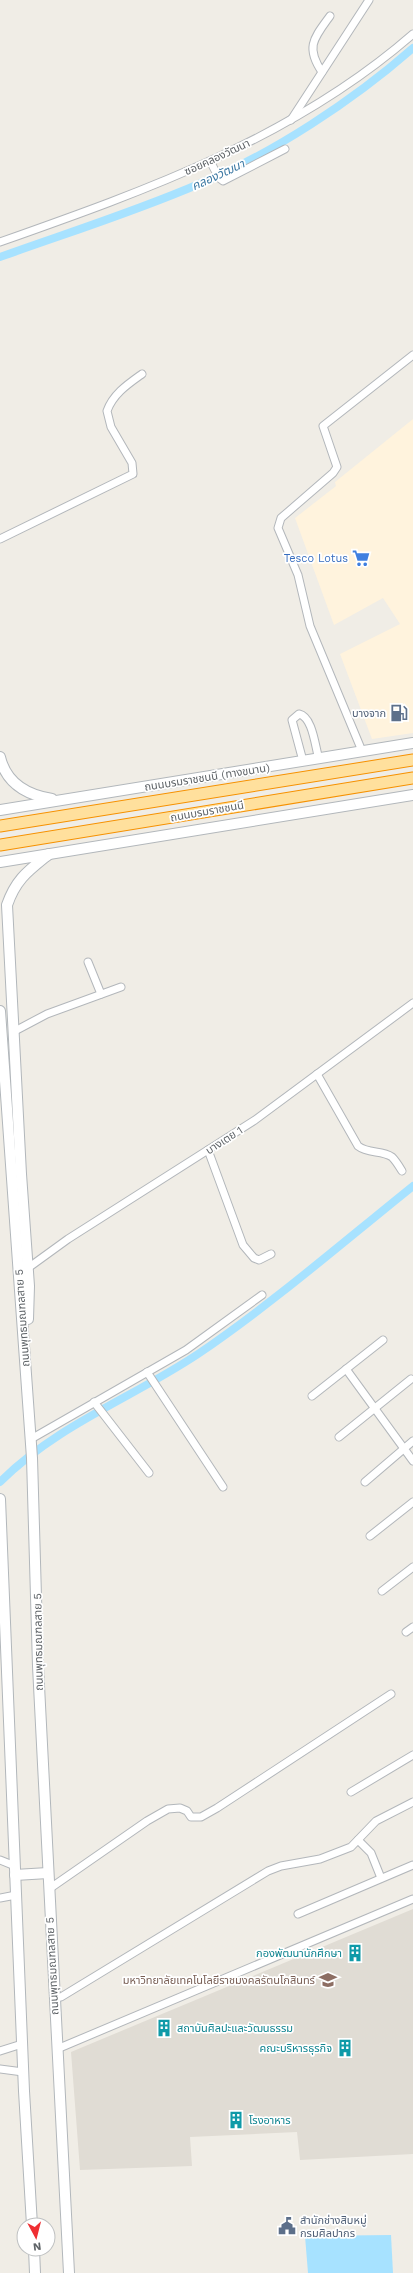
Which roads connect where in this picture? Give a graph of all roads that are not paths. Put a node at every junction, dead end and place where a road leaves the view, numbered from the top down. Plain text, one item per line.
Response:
1 (370, 0) edge
2 (330, 16) dead end
3 (413, 34) edge
4 (322, 72) junction
5 (290, 122) junction
6 (285, 149) dead end
7 (212, 164) junction
8 (0, 242) edge
9 (413, 355) edge
10 (142, 374) dead end
11 (0, 539) edge
12 (413, 743) edge
13 (362, 751) junction
14 (0, 757) edge
15 (319, 759) junction
16 (413, 760) edge
17 (303, 761) junction
18 (413, 778) edge
19 (413, 795) edge
20 (63, 800) junction
21 (0, 810) edge
22 (0, 826) edge
23 (0, 845) edge
24 (48, 854) junction
25 (0, 862) edge
26 (0, 947) edge
27 (88, 962) dead end
28 (10, 964) junction
29 (121, 987) dead end
30 (101, 994) junction
31 (413, 1002) edge
32 (0, 1011) edge
33 (13, 1032) junction
34 (317, 1074) junction
35 (208, 1150) junction
36 (402, 1171) dead end
37 (271, 1254) dead end
38 (28, 1268) junction
39 (262, 1295) dead end
40 (383, 1340) dead end
41 (26, 1365) junction
42 (346, 1369) junction
43 (149, 1375) junction
44 (411, 1379) dead end
45 (312, 1396) dead end
46 (96, 1404) junction
47 (375, 1409) junction
48 (339, 1438) dead end
49 (413, 1441) edge
50 (31, 1442) junction
51 (404, 1448) junction
52 (413, 1461) edge
53 (149, 1473) dead end
54 (365, 1482) dead end
55 (223, 1487) dead end
56 (0, 1499) edge
57 (413, 1502) edge
58 (370, 1536) dead end
59 (413, 1567) edge
60 (382, 1592) dead end
61 (413, 1627) edge
62 (406, 1632) dead end
63 (391, 1694) dead end
64 (413, 1755) edge
65 (351, 1792) dead end
66 (413, 1802) edge
67 (358, 1840) junction
68 (0, 1860) edge
69 (413, 1865) edge
70 (15, 1870) junction
71 (48, 1873) junction
72 (381, 1878) junction
73 (49, 1889) junction
74 (16, 1895) junction
75 (0, 1898) edge
76 (413, 1899) edge
77 (298, 1914) dead end
78 (54, 1999) junction
79 (22, 2044) junction
80 (57, 2049) junction
81 (0, 2051) edge
82 (0, 2069) edge
83 (23, 2072) junction
84 (32, 2217) edge
85 (34, 2257) edge
86 (35, 2273) edge
87 (68, 2273) edge

1 - 4 street
2 - 4 street
3 - 5 street, ซอยคลองวัฒนา
4 - 5 street
5 - 7 street, ซอยคลองวัฒนา
6 - 7 street
7 - 8 street, ซอยคลองวัฒนา
9 - 13 street
10 - 11 street
12 - 13 main road, ถนนบรมราชชนนี (ทางขนาน)
13 - 15 main road, ถนนบรมราชชนนี (ทางขนาน)
14 - 20 main road
15 - 17 main road, ถนนบรมราชชนนี (ทางขนาน)
15 - 17 street
16 - 22 highway, ถนนบรมราชชนนี
17 - 20 main road, ถนนบรมราชชนนี (ทางขนาน)
18 - 23 highway, ถนนบรมราชชนนี
19 - 24 main road
20 - 21 main road, ถนนบรมราชชนนี (ทางขนาน)
24 - 25 main road
24 - 28 main road
26 - 28 main road
27 - 30 street
28 - 33 main road
29 - 30 street
30 - 33 street
31 - 34 street, บางเตย 1
32 - 41 main road, ถนนพุทธมณฑลสาย 5
33 - 38 main road
34 - 35 street, บางเตย 1
34 - 36 street
35 - 37 street
35 - 38 street, บางเตย 1
38 - 41 main road
39 - 43 street
40 - 42 street
41 - 50 main road, ถนนพุทธมณฑลสาย 5
42 - 45 street
42 - 47 street
43 - 46 street
43 - 55 street
44 - 47 street
46 - 50 street
46 - 53 street
47 - 48 street
47 - 51 street
49 - 51 street
50 - 71 main road, ถนนพุทธมณฑลสาย 5
51 - 52 street
51 - 54 street
56 - 70 main road
57 - 58 street
59 - 60 street
61 - 62 street
63 - 73 street
64 - 65 street
66 - 67 street
67 - 72 street
67 - 78 street
68 - 70 street
69 - 72 street
70 - 71 main road
70 - 74 main road
71 - 73 main road, ถนนพุทธมณฑลสาย 5
72 - 77 street
73 - 78 main road, ถนนพุทธมณฑลสาย 5
74 - 75 street
74 - 79 main road
76 - 80 street
78 - 80 main road, ถนนพุทธมณฑลสาย 5
79 - 81 street
79 - 83 main road
80 - 87 main road, ถนนพุทธมณฑลสาย 5
82 - 83 street
83 - 84 main road
85 - 86 main road

